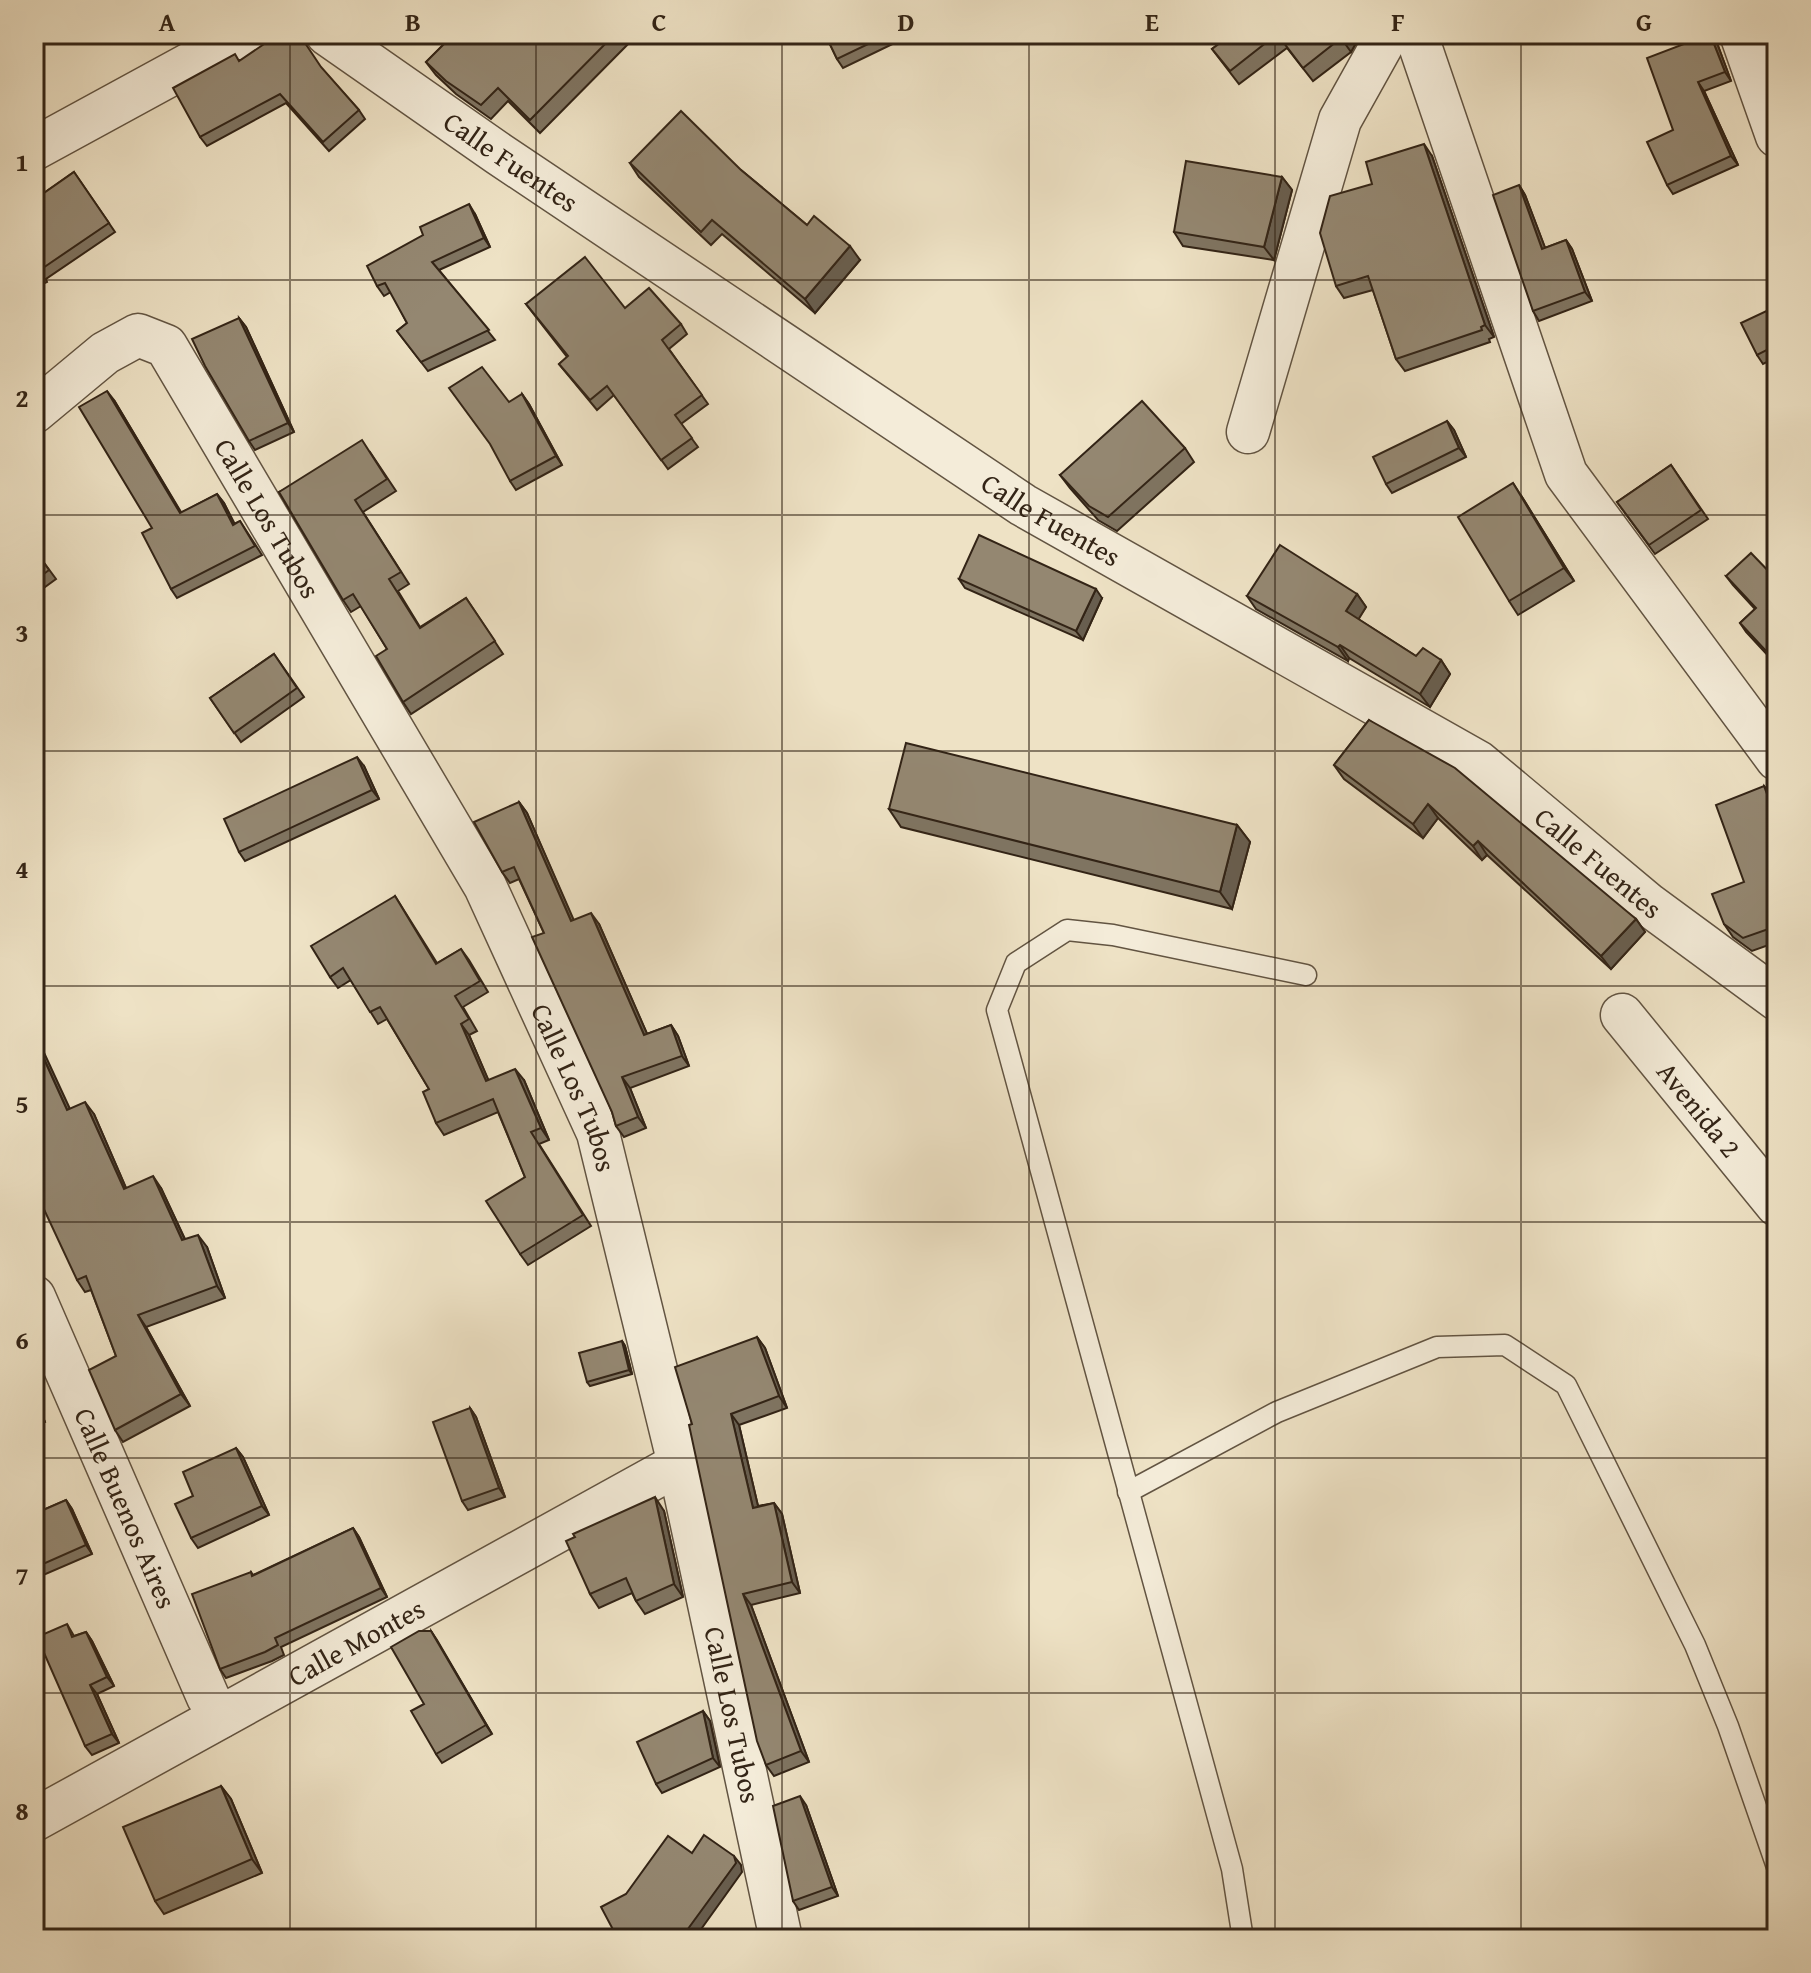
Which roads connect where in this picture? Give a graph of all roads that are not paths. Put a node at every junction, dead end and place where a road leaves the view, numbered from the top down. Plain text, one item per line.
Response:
1 (245, 34) edge
2 (327, 34) edge
3 (1388, 34) edge
4 (1416, 34) edge
5 (1741, 34) edge
6 (1777, 136) edge
7 (34, 149) edge
8 (34, 412) edge
9 (1248, 432) dead end
10 (1777, 759) edge
11 (1306, 975) dead end
12 (1777, 999) edge
13 (1622, 1015) dead end
14 (1777, 1205) edge
15 (34, 1297) edge
16 (679, 1464) junction
17 (1128, 1492) junction
18 (220, 1717) junction
19 (34, 1820) edge
20 (1777, 1867) edge
21 (781, 1939) edge
22 (1243, 1939) edge

1 - 7 street
2 - 12 street, Calle Fuentes
3 - 9 street
4 - 10 street
5 - 6 street
8 - 16 street, Calle Los Tubos
11 - 17 lane
13 - 14 street, Avenida 2
15 - 18 street, Calle Buenos Aires
16 - 18 street, Calle Montes
16 - 21 street, Calle Los Tubos
17 - 20 lane
17 - 22 lane
18 - 19 street, Calle Montes

